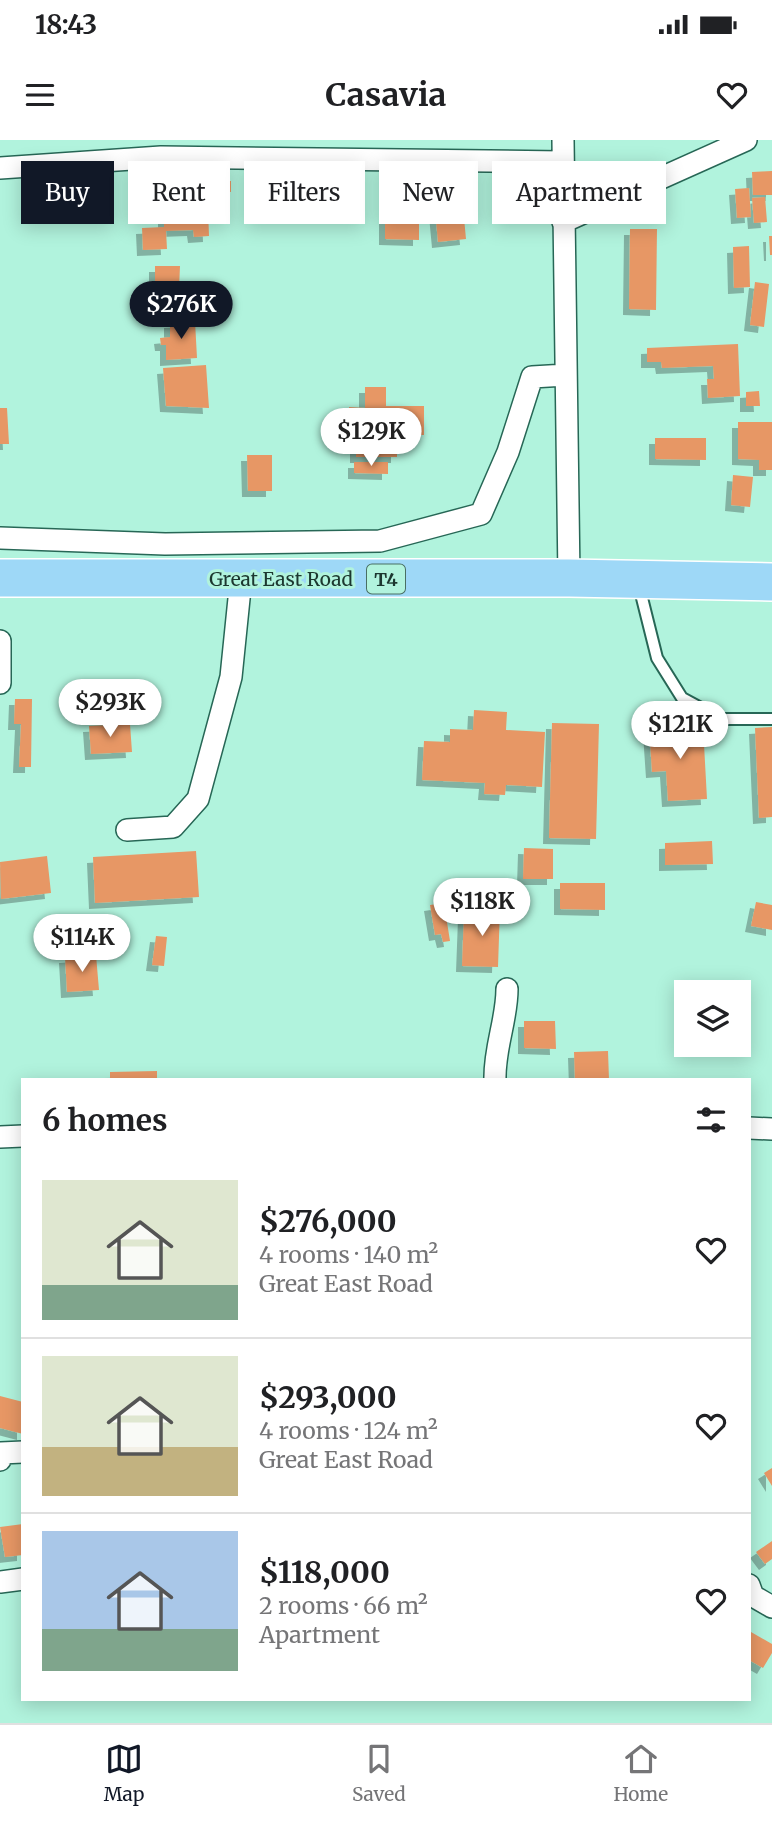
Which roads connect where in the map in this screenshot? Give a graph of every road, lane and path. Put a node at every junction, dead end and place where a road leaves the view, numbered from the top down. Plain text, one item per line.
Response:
1 (563, 140) edge
2 (746, 140) edge
3 (492, 161) edge
4 (562, 161) edge
5 (0, 168) edge
6 (666, 176) edge
7 (563, 224) edge
8 (566, 375) junction
9 (0, 538) edge
10 (0, 578) edge
11 (569, 578) junction
12 (242, 579) junction
13 (638, 580) junction
14 (772, 582) edge
15 (0, 641) edge
16 (0, 683) edge
17 (772, 719) edge
18 (127, 830) dead end
19 (507, 989) dead end
20 (495, 1078) edge
21 (751, 1128) edge
22 (772, 1129) edge
23 (0, 1136) edge
24 (21, 1136) edge
25 (21, 1452) edge
26 (0, 1460) edge
27 (21, 1579) edge
28 (0, 1582) edge
29 (751, 1590) edge
30 (772, 1607) edge

1 - 4 street
2 - 6 street
3 - 5 street
7 - 8 street
8 - 9 street
8 - 11 street
10 - 12 highway, Great East Road / T4
11 - 12 highway, Great East Road / T4
11 - 13 highway, Great East Road / T4
12 - 18 street
13 - 14 highway, Great East Road / T4
13 - 17 lane
15 - 16 street
19 - 20 street
21 - 22 street
23 - 24 street
25 - 26 street
27 - 28 street
29 - 30 street

